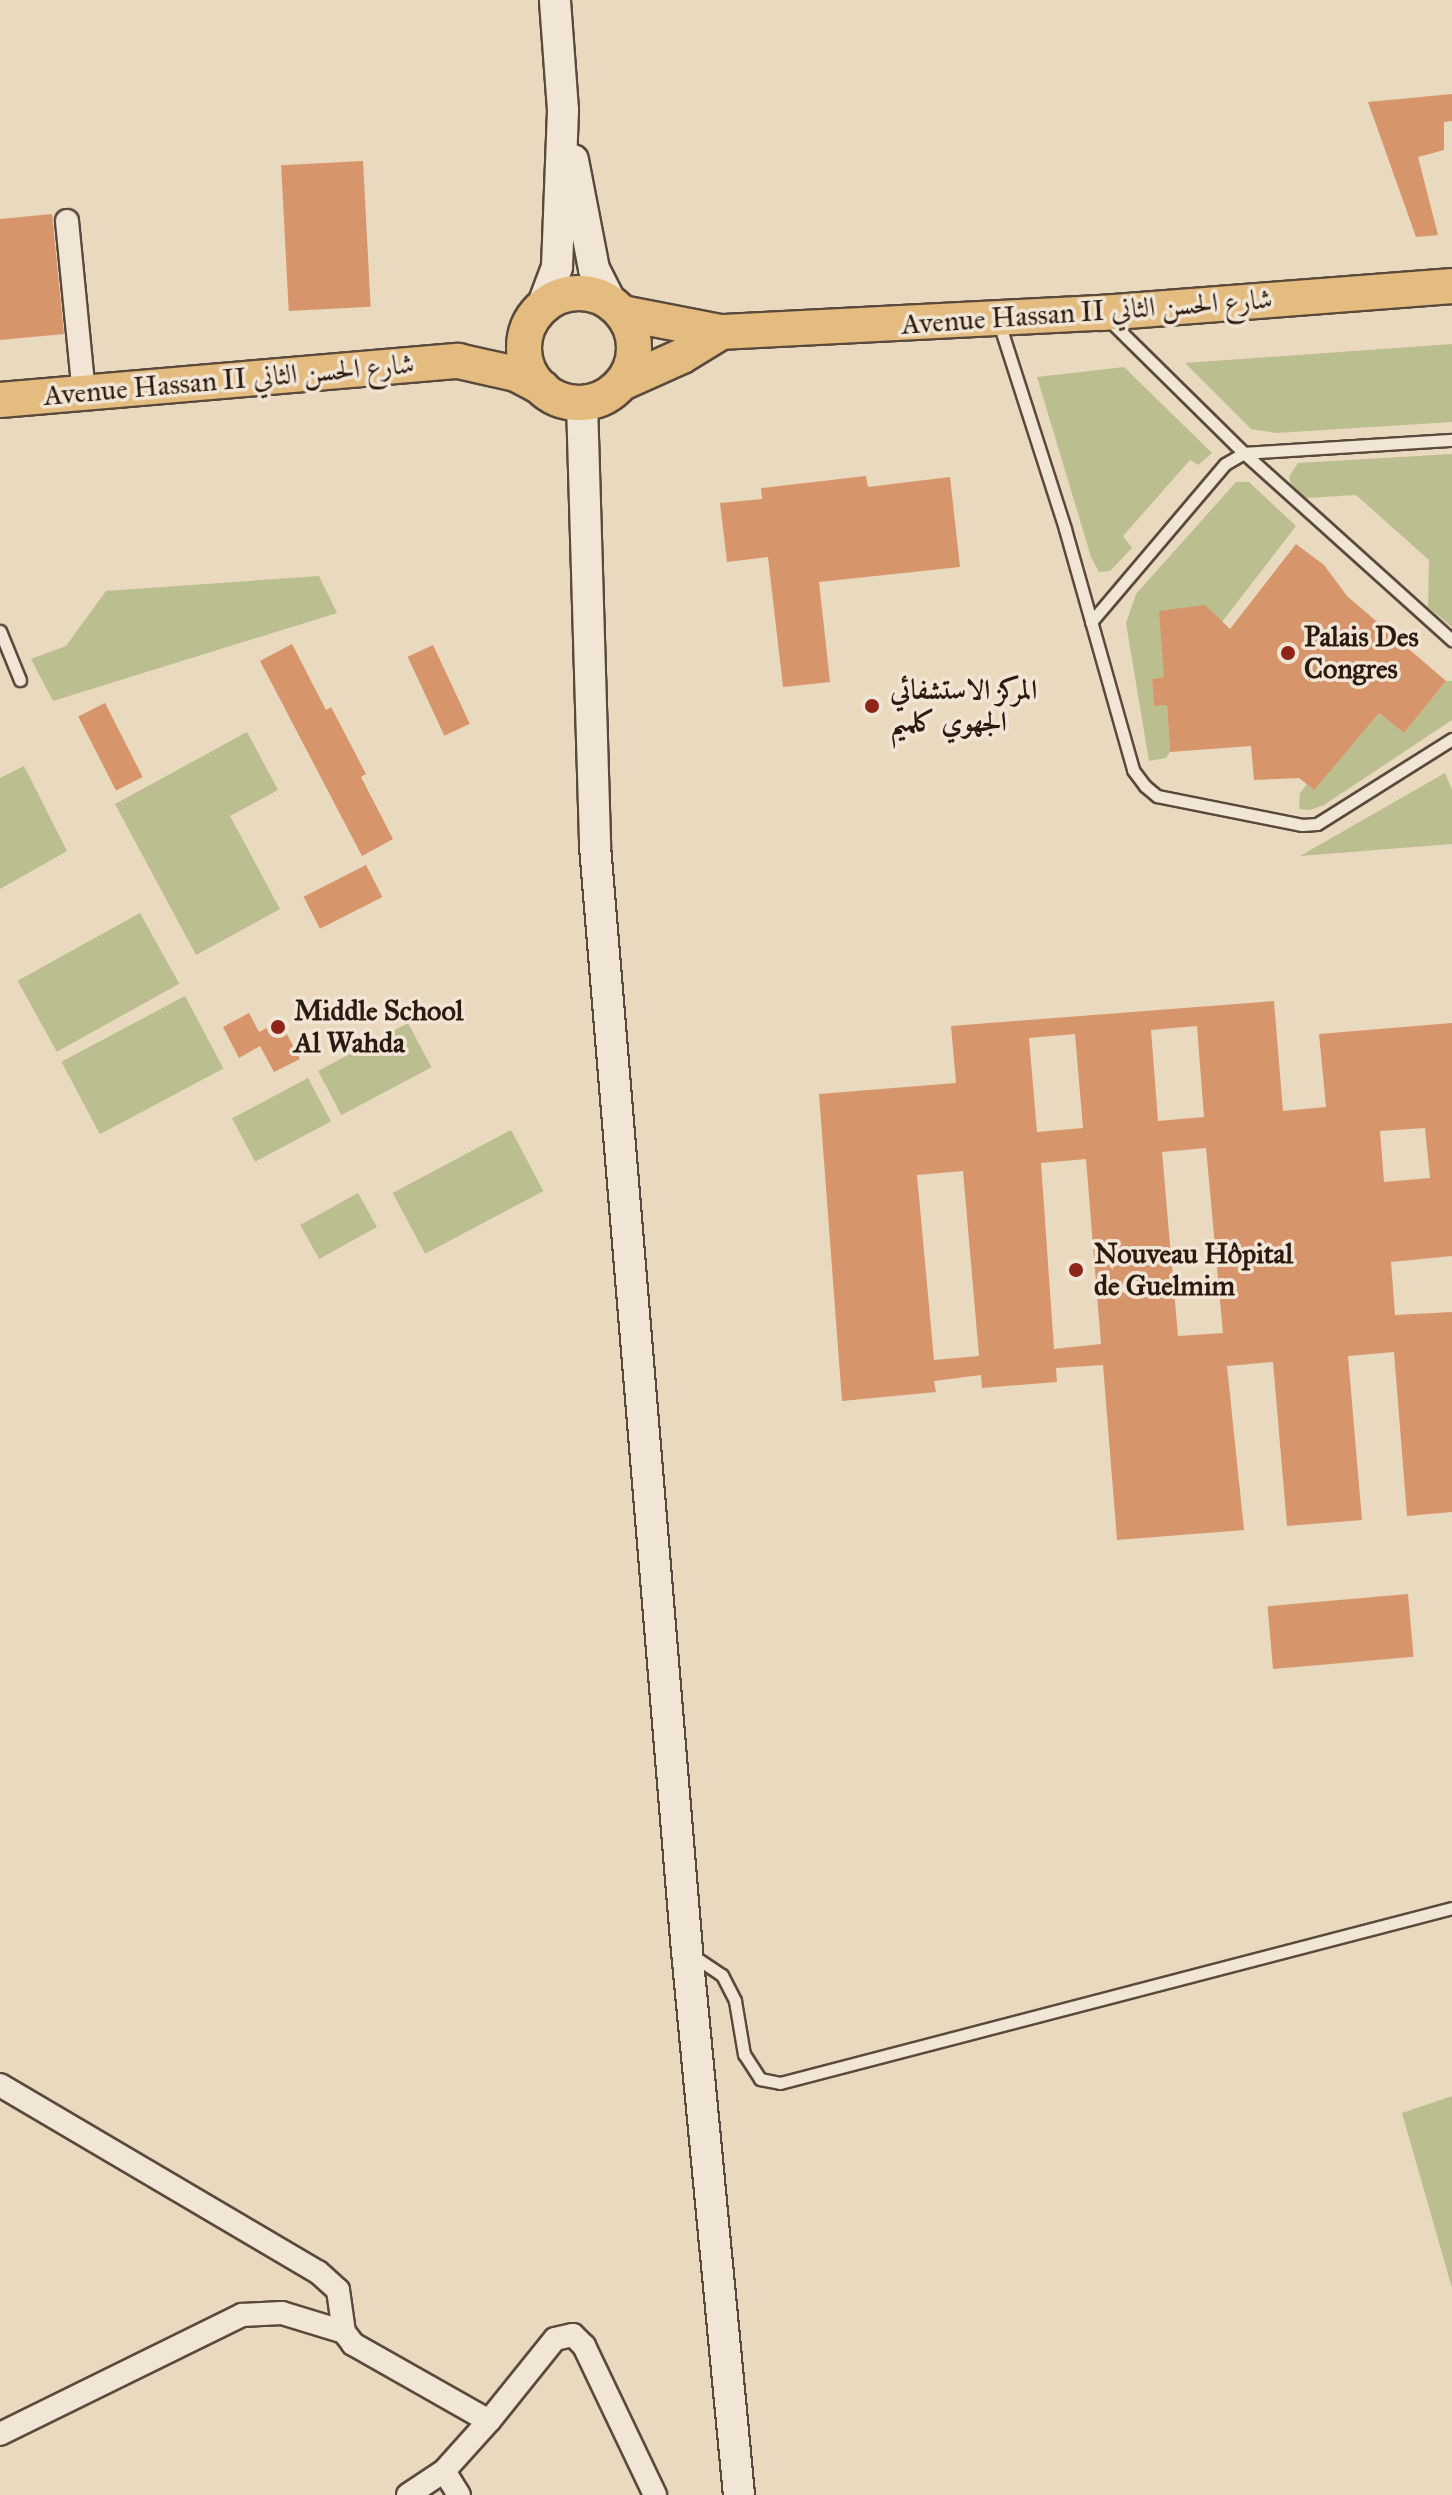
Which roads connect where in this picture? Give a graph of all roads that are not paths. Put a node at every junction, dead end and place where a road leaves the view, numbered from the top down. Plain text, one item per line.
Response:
1 (555, 0) edge
2 (563, 110) junction
3 (67, 221) dead end
4 (1452, 286) edge
5 (617, 308) junction
6 (539, 311) junction
7 (1102, 313) junction
8 (997, 319) junction
9 (721, 332) junction
10 (458, 361) junction
11 (622, 383) junction
12 (542, 388) junction
13 (84, 393) junction
14 (0, 400) edge
15 (582, 403) junction
16 (1452, 440) edge
17 (1244, 453) junction
18 (1091, 622) junction
19 (0, 631) edge
20 (1452, 640) edge
21 (20, 680) dead end
22 (1452, 739) edge
23 (1452, 1908) edge
24 (687, 1951) junction
25 (0, 2085) edge
26 (344, 2332) junction
27 (489, 2421) junction
28 (0, 2434) edge
29 (444, 2471) junction
30 (408, 2495) edge
31 (459, 2495) edge
32 (655, 2495) edge
33 (739, 2495) edge

1 - 2 street
2 - 5 street
2 - 6 street
3 - 13 street
4 - 7 main road, Avenue Hassan II شارع الحسن الثاني
5 - 6 main road
5 - 9 main road, Avenue Hassan II شارع الحسن الثاني
5 - 11 main road
6 - 10 main road, Avenue Hassan II شارع الحسن الثاني
6 - 12 main road
7 - 8 main road, Avenue Hassan II شارع الحسن الثاني
7 - 17 lane
8 - 9 main road, Avenue Hassan II شارع الحسن الثاني
8 - 18 lane
9 - 11 main road, Avenue Hassan II شارع الحسن الثاني
10 - 12 main road, Avenue Hassan II شارع الحسن الثاني
10 - 13 main road, Avenue Hassan II شارع الحسن الثاني
11 - 15 main road
12 - 15 main road
13 - 14 main road, Avenue Hassan II شارع الحسن الثاني
15 - 24 street
16 - 17 lane
17 - 18 lane
17 - 20 lane
18 - 22 lane
19 - 21 lane
23 - 24 lane
24 - 33 street
25 - 26 street
26 - 27 street
26 - 28 street
27 - 29 street
27 - 32 street
29 - 30 street
29 - 31 street

